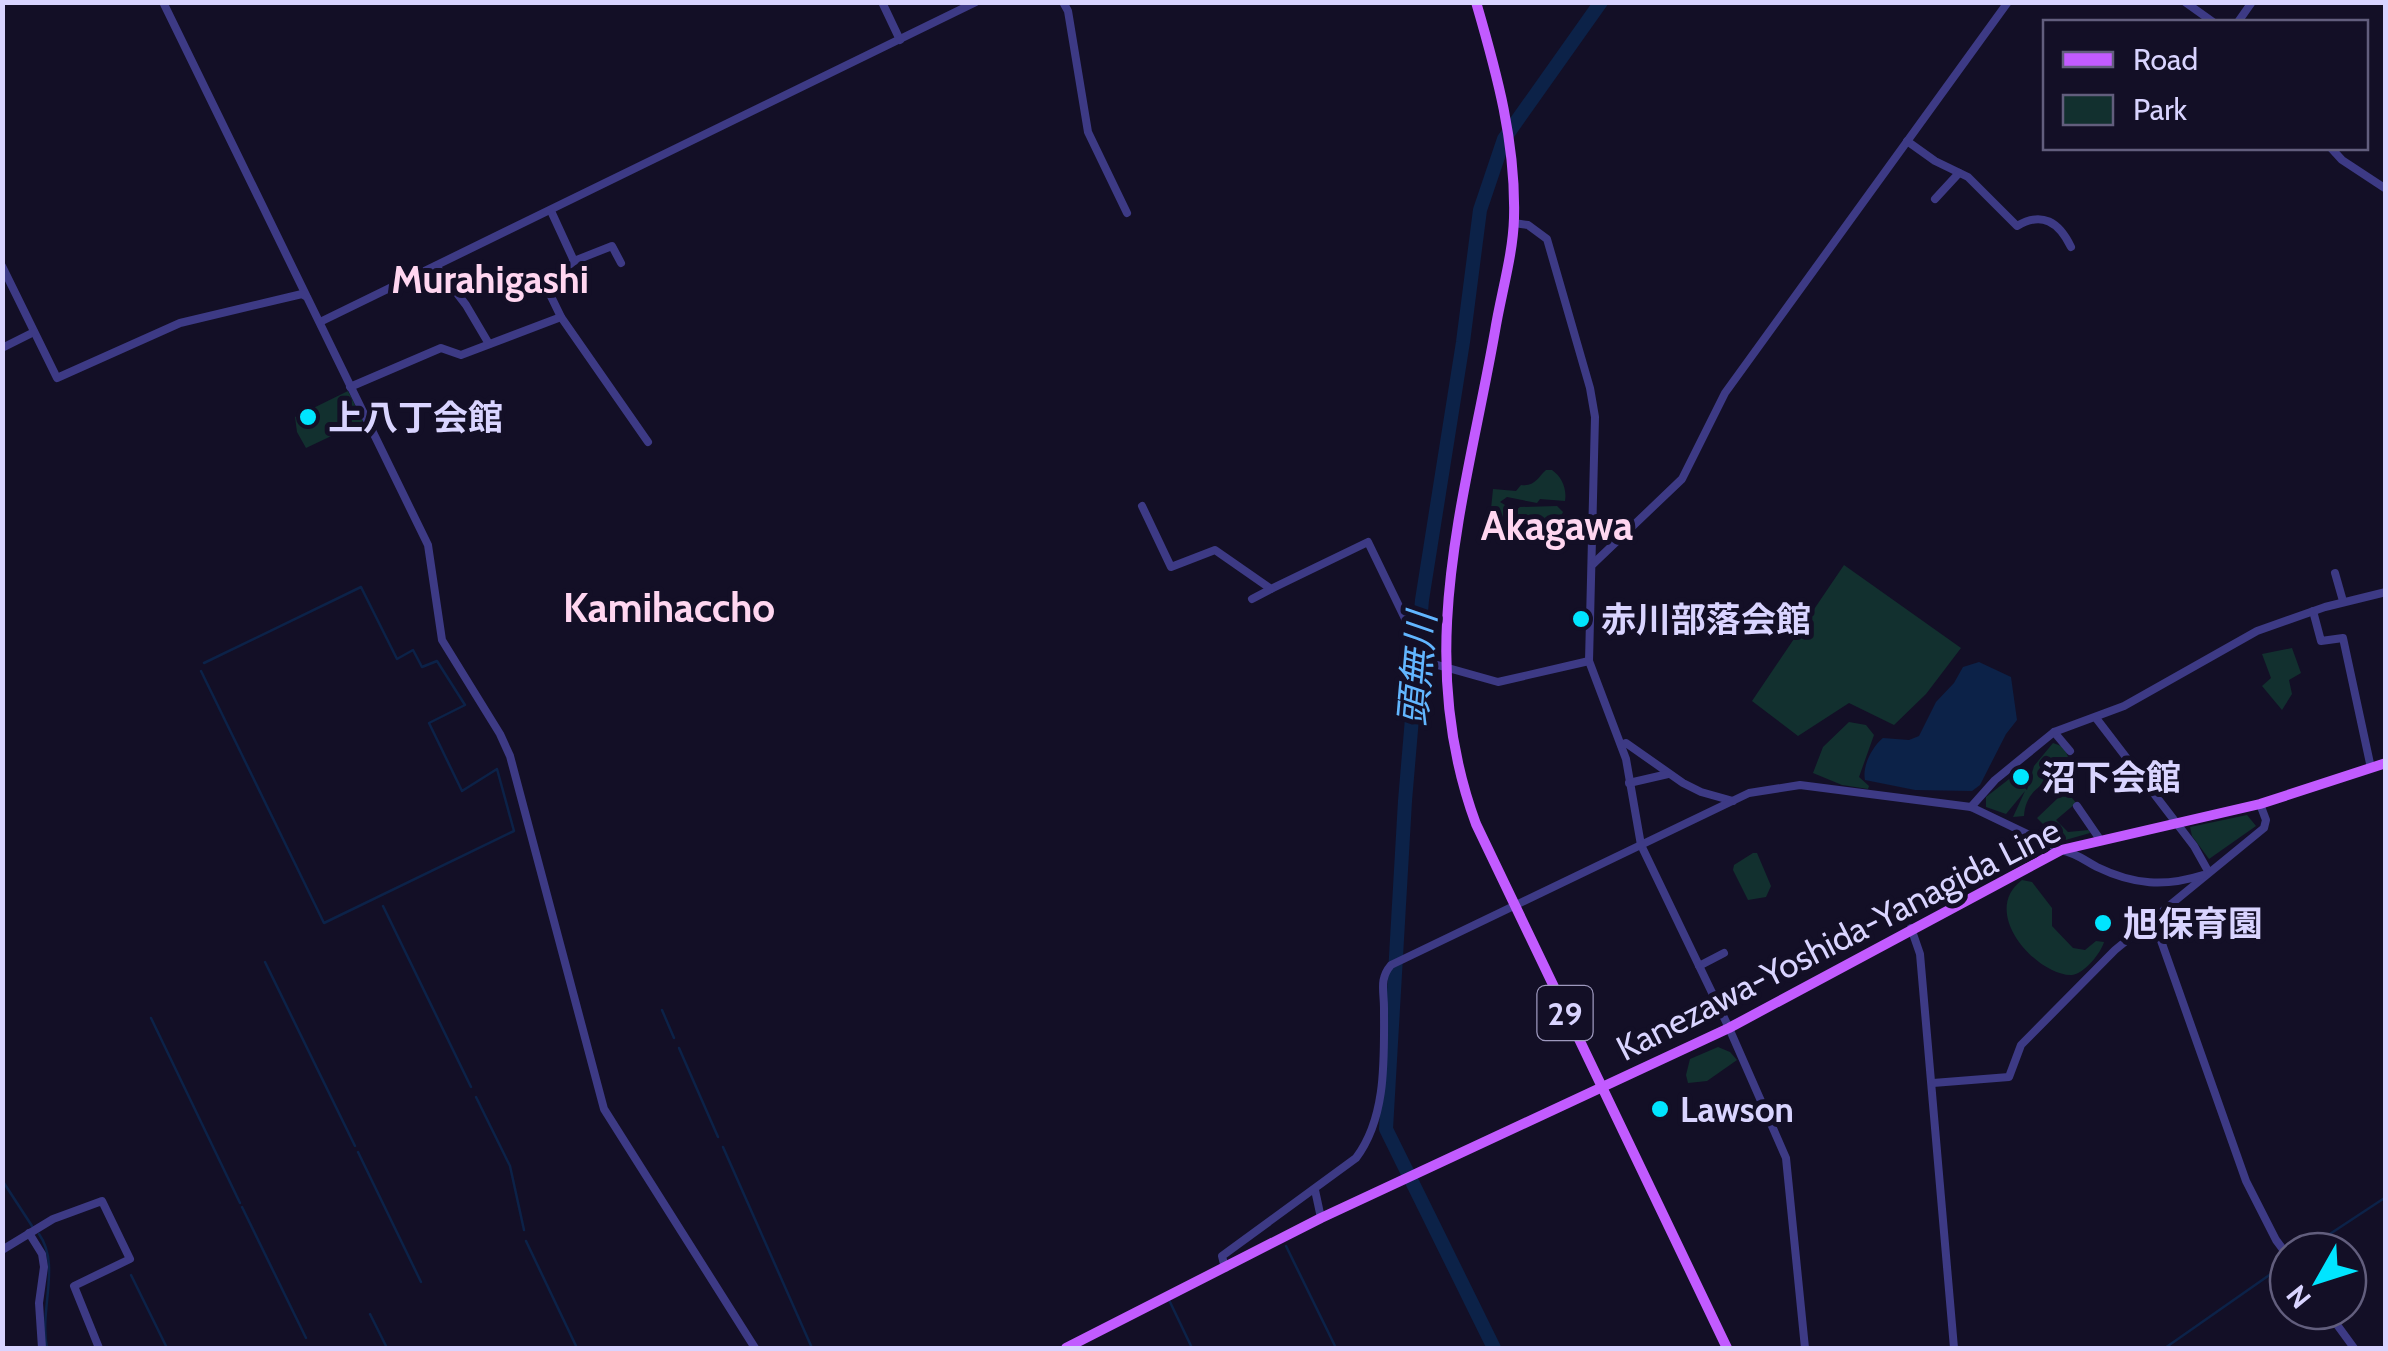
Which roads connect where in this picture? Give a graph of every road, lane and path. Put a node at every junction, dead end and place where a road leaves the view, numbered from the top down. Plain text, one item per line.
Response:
1 (162, 2) edge
2 (882, 2) edge
3 (976, 2) edge
4 (1063, 2) edge
5 (1476, 2) edge
6 (2008, 2) edge
7 (2185, 2) edge
8 (2209, 20) edge
9 (900, 40) junction
10 (1907, 142) junction
11 (2333, 150) edge
12 (1959, 173) junction
13 (2386, 189) edge
14 (1935, 199) dead end
15 (551, 211) junction
16 (1127, 213) dead end
17 (1514, 224) junction
18 (2070, 247) dead end
19 (574, 261) junction
20 (621, 263) dead end
21 (2, 266) edge
22 (436, 266) junction
23 (306, 297) junction
24 (561, 317) junction
25 (320, 322) junction
26 (34, 332) junction
27 (488, 344) junction
28 (2, 348) edge
29 (350, 387) junction
30 (648, 442) dead end
31 (1142, 506) dead end
32 (1594, 564) junction
33 (2335, 573) dead end
34 (1272, 589) junction
35 (2386, 592) edge
36 (1252, 598) dead end
37 (2343, 602) junction
38 (2313, 611) junction
39 (1589, 661) junction
40 (1444, 665) junction
41 (2096, 718) junction
42 (2054, 732) junction
43 (1621, 745) junction
44 (2070, 751) dead end
45 (2386, 764) edge
46 (2370, 768) junction
47 (1668, 774) junction
48 (1629, 783) junction
49 (1733, 801) junction
50 (2260, 804) junction
51 (2076, 806) dead end
52 (1970, 807) junction
53 (2174, 824) junction
54 (2101, 841) junction
55 (1640, 845) junction
56 (2062, 850) junction
57 (2206, 873) junction
58 (1514, 906) junction
59 (2152, 918) junction
60 (1910, 928) junction
61 (1724, 953) dead end
62 (1699, 966) junction
63 (1729, 1028) junction
64 (1933, 1084) junction
65 (1601, 1088) junction
66 (1315, 1190) junction
67 (1321, 1218) junction
68 (2274, 1231) edge
69 (29, 1233) junction
70 (2, 1250) edge
71 (1225, 1268) junction
72 (1086, 1344) edge
73 (42, 1348) edge
74 (99, 1348) edge
75 (755, 1348) edge
76 (1066, 1348) edge
77 (1727, 1348) edge
78 (1805, 1348) edge
79 (1954, 1348) edge

1 - 23 street
2 - 9 street
3 - 9 street
4 - 16 street
5 - 17 main road, 29
6 - 10 street
7 - 8 street
9 - 15 street
10 - 12 street
10 - 32 street
11 - 13 street
12 - 14 street
12 - 18 street
15 - 19 street
15 - 22 street
17 - 32 street
17 - 40 main road, 29
19 - 20 street
19 - 24 street
21 - 26 street
22 - 25 street
22 - 27 street
23 - 25 street
23 - 26 street
24 - 27 street
24 - 30 street
25 - 29 street
26 - 28 street
27 - 29 street
29 - 75 street
31 - 34 street
32 - 39 street
33 - 37 street
34 - 36 street
34 - 40 street
35 - 37 street
37 - 38 street
38 - 41 street
38 - 46 street
39 - 40 street
39 - 43 street
40 - 58 main road, 29
41 - 42 street
41 - 53 street
42 - 44 street
42 - 52 street
43 - 47 street
43 - 48 street
45 - 46 main road, Kanezawa-Yoshida-Yanagida Line
46 - 50 main road, Kanezawa-Yoshida-Yanagida Line
47 - 48 street
47 - 49 street
48 - 55 street
49 - 52 street
49 - 55 street
50 - 53 main road, Kanezawa-Yoshida-Yanagida Line
50 - 57 street
51 - 54 street
52 - 56 street
53 - 54 main road, Kanezawa-Yoshida-Yanagida Line
53 - 57 street
54 - 56 main road, Kanezawa-Yoshida-Yanagida Line
55 - 58 street
55 - 62 street
56 - 57 street
56 - 60 main road, Kanezawa-Yoshida-Yanagida Line
57 - 59 street
58 - 65 main road, 29
58 - 66 street
59 - 64 street
59 - 68 street
60 - 63 main road, Kanezawa-Yoshida-Yanagida Line
60 - 64 street
61 - 62 street
62 - 63 street
63 - 65 main road, Kanezawa-Yoshida-Yanagida Line
63 - 78 street
64 - 79 street
65 - 67 main road, Kanezawa-Yoshida-Yanagida Line
65 - 77 main road, 29
66 - 67 street
66 - 71 street
67 - 71 main road, Kanezawa-Yoshida-Yanagida Line
69 - 70 street
69 - 73 street
69 - 74 street
71 - 72 main road, Kanezawa-Yoshida-Yanagida Line
72 - 76 main road, Kanezawa-Yoshida-Yanagida Line

